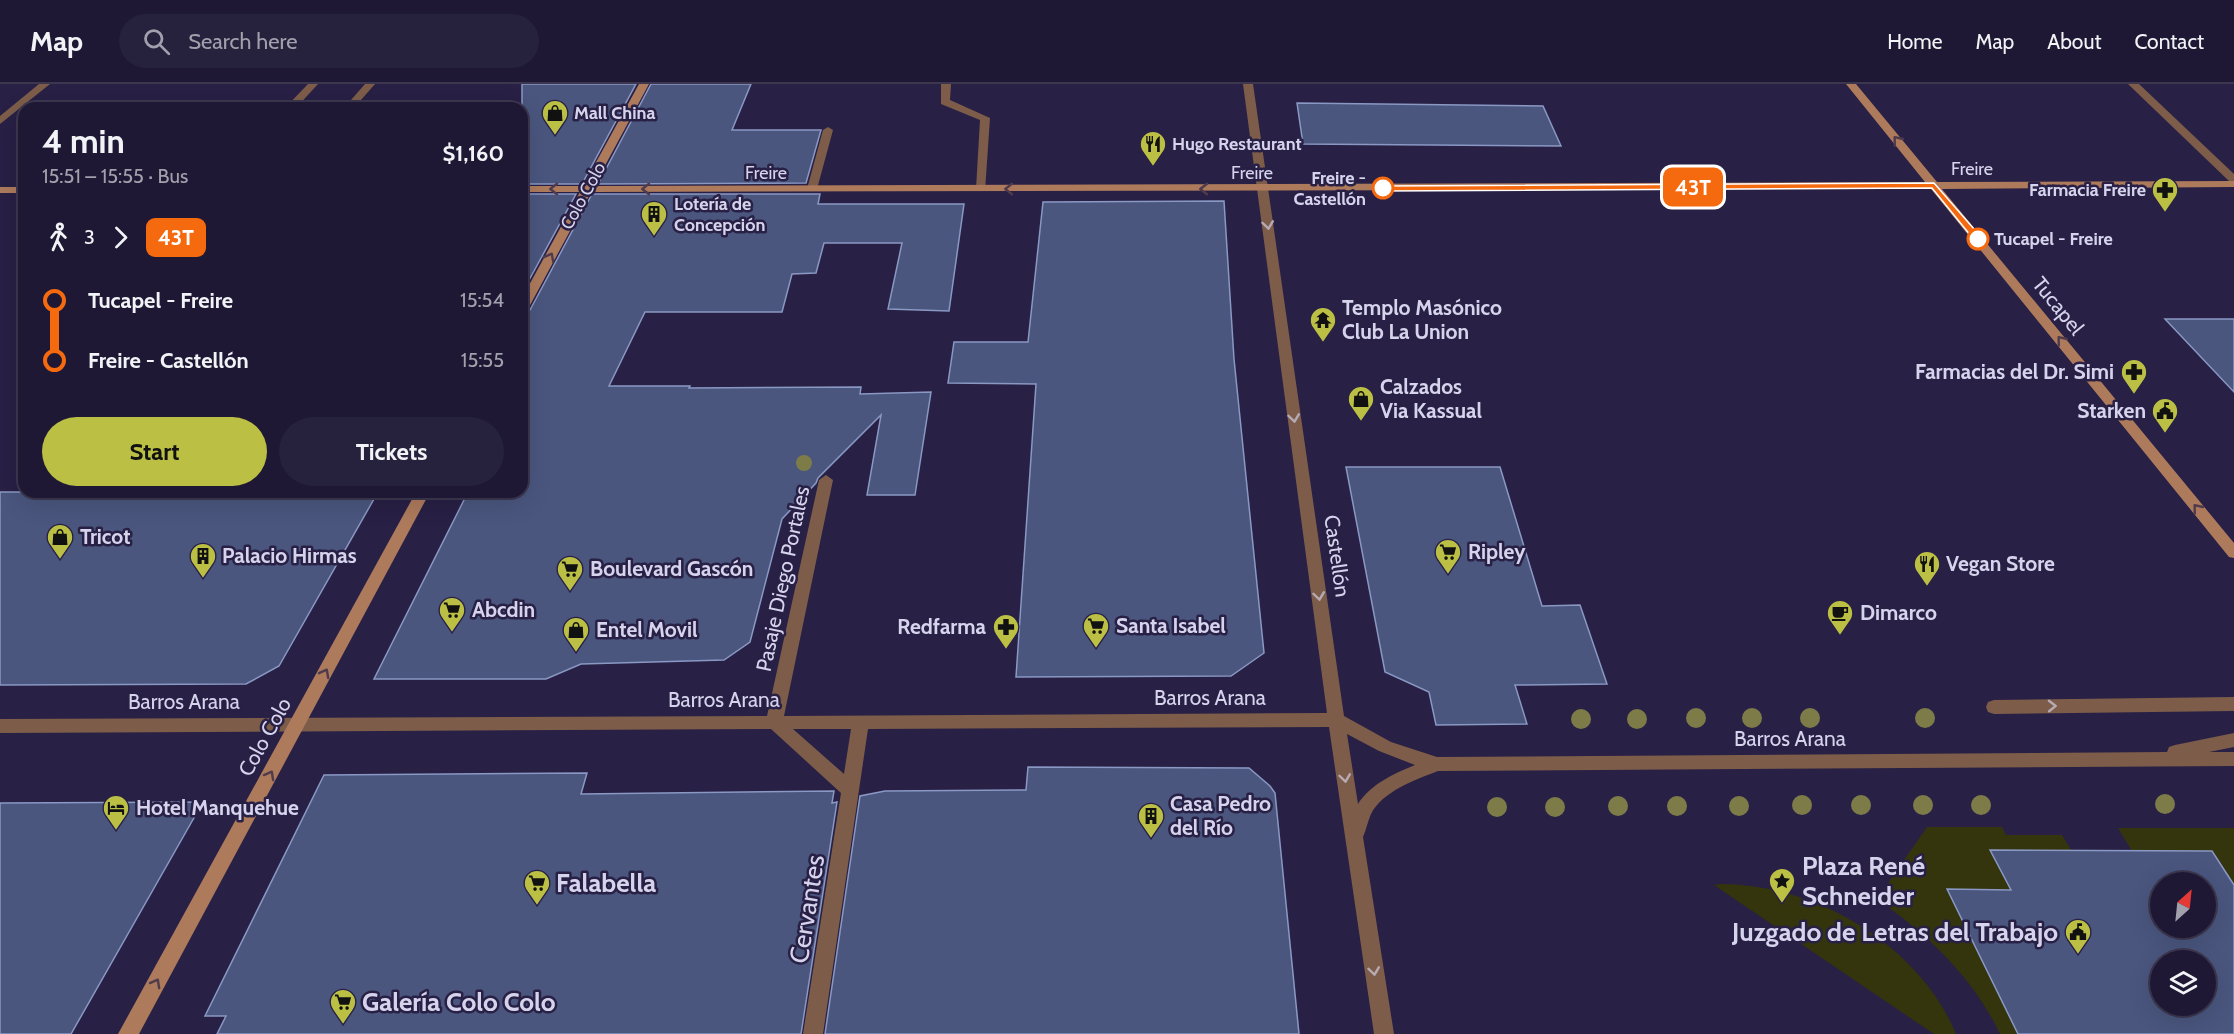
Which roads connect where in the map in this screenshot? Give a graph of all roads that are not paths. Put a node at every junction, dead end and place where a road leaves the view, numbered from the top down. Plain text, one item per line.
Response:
1 (45, 84) edge
2 (313, 84) edge
3 (370, 84) edge
4 (644, 84) edge
5 (946, 84) edge
6 (1248, 84) edge
7 (1851, 84) edge
8 (2133, 84) edge
9 (23, 102) edge
10 (296, 102) edge
11 (354, 102) edge
12 (18, 106) edge
13 (0, 121) edge
14 (828, 130) dead end
15 (2234, 182) edge
16 (1934, 185) junction
17 (528, 189) edge
18 (586, 189) junction
19 (812, 189) junction
20 (981, 189) junction
21 (1263, 189) junction
22 (0, 190) edge
23 (18, 190) edge
24 (528, 298) edge
25 (826, 480) dead end
26 (420, 498) edge
27 (2234, 553) edge
28 (2234, 704) edge
29 (1994, 707) dead end
30 (1337, 720) junction
31 (774, 722) junction
32 (861, 722) junction
33 (297, 724) junction
34 (0, 726) edge
35 (2234, 740) edge
36 (2143, 759) junction
37 (2234, 759) edge
38 (1437, 764) junction
39 (851, 791) junction
40 (1354, 837) junction
41 (128, 1034) edge
42 (813, 1034) edge
43 (1384, 1034) edge

1 - 9 street
2 - 10 street
3 - 11 street
4 - 18 main road, Colo Colo
5 - 20 street
6 - 21 street, Castellón
16 -> 7 main road, Tucapel
8 - 15 street
12 - 13 street
14 - 19 street
15 - 16 main road, Freire
16 - 21 main road, Freire
27 -> 16 main road, Tucapel
18 -> 17 main road, Freire
19 -> 18 main road, Freire
24 -> 18 main road, Colo Colo
19 - 20 main road, Freire
21 -> 20 main road, Freire
21 -> 30 street, Castellón
22 - 23 main road
25 - 31 street, Pasaje Diego Portales
33 -> 26 main road, Colo Colo
29 -> 28 street
30 - 32 street, Barros Arana
30 - 38 street, Barros Arana
30 -> 40 street, Castellón
31 - 32 street, Barros Arana
31 - 33 street, Barros Arana
31 - 39 street
32 - 39 street, Cervantes
33 - 34 street, Barros Arana
41 -> 33 main road, Colo Colo
35 - 36 street, Barros Arana
36 - 37 street, Barros Arana
36 - 38 street, Barros Arana
38 - 40 street, Barros Arana
39 - 42 street, Cervantes
40 -> 43 street, Castellón

